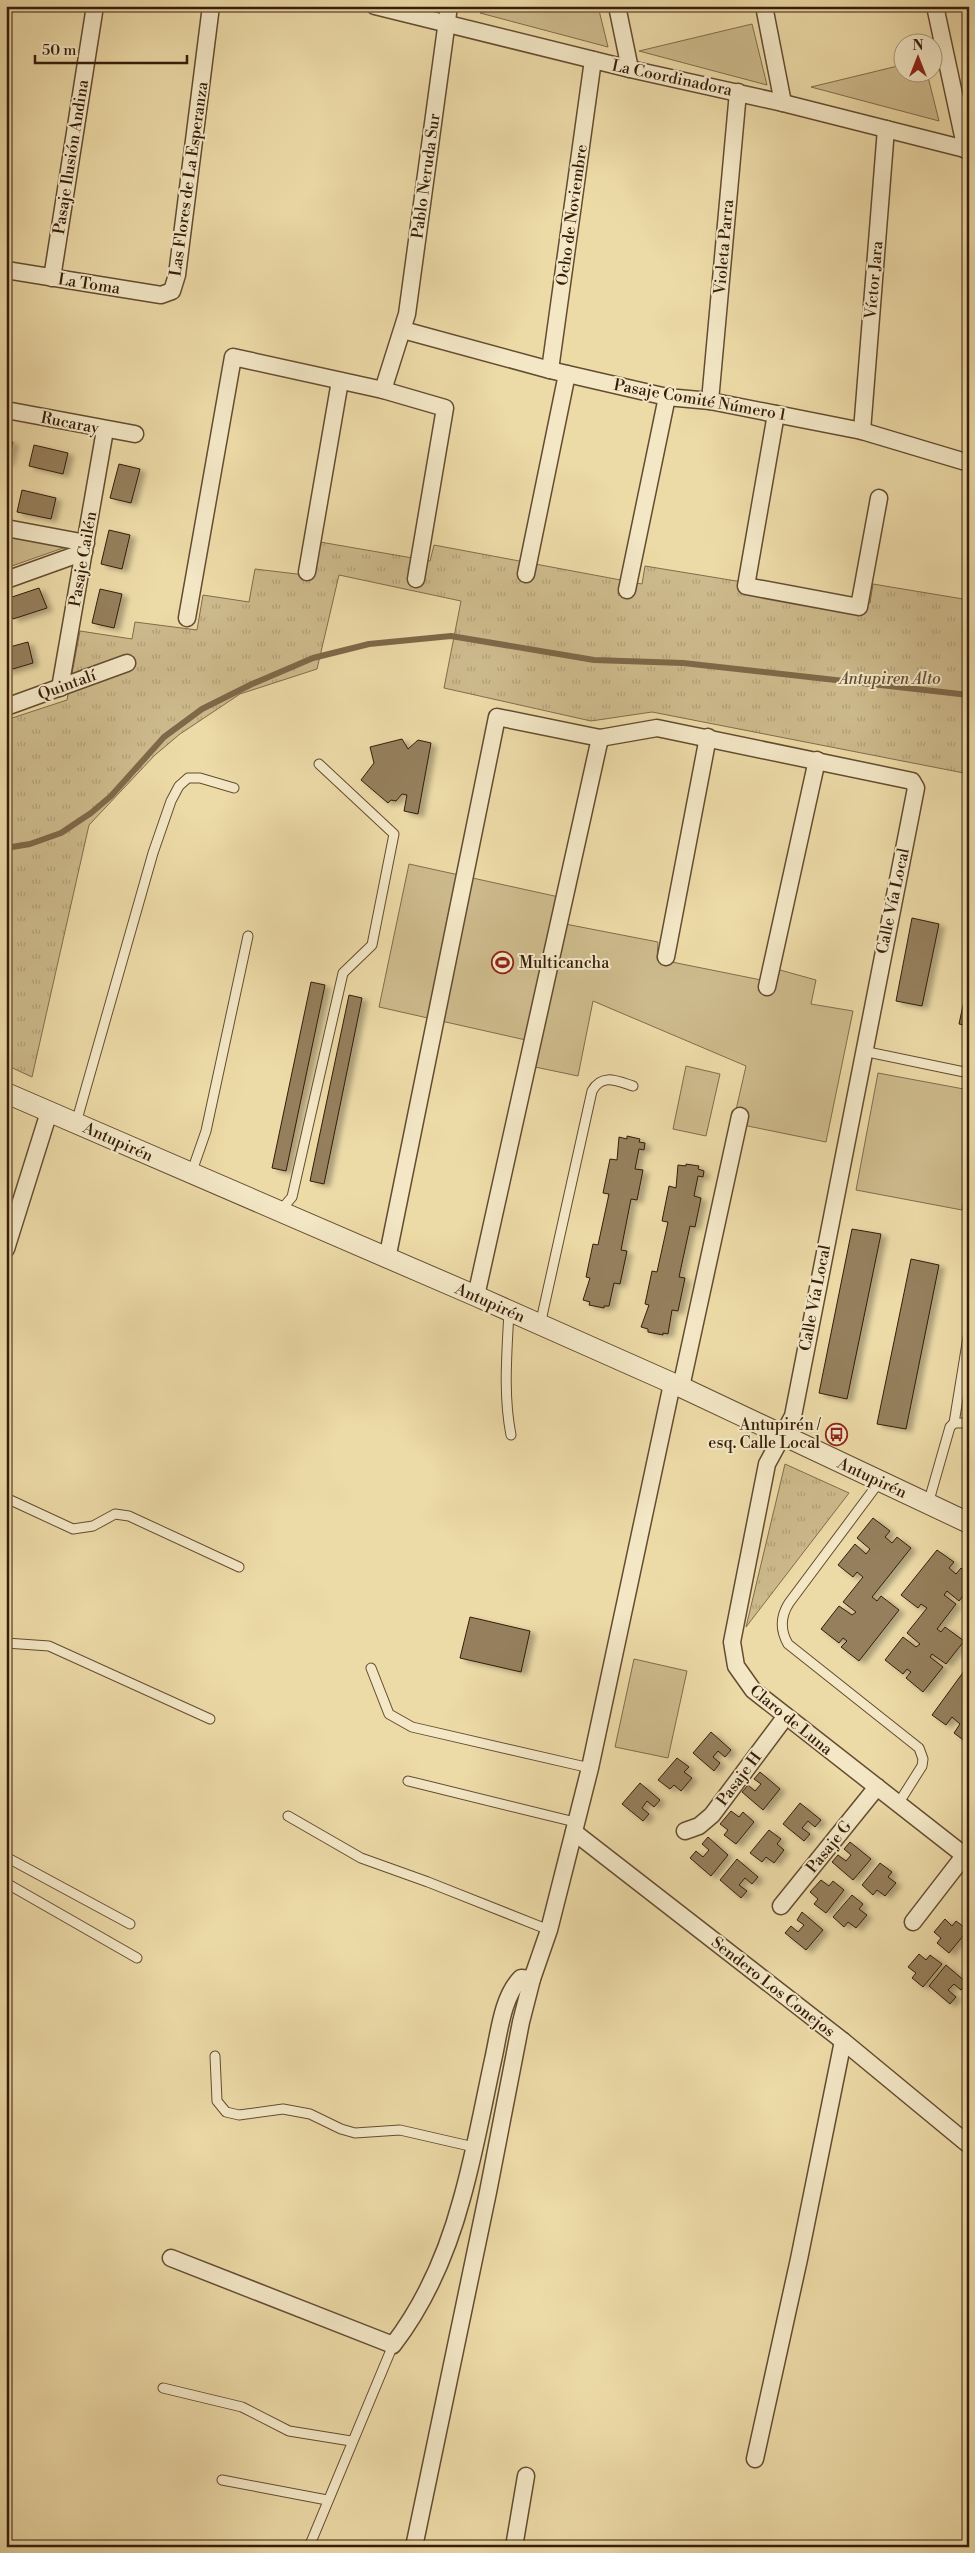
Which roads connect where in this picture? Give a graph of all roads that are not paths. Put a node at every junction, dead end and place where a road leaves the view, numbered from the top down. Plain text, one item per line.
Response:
1 (95, 6) edge
2 (211, 6) edge
3 (375, 6) edge
4 (617, 6) edge
5 (764, 6) edge
6 (935, 6) edge
7 (448, 14) edge
8 (593, 60) junction
9 (630, 70) junction
10 (738, 92) junction
11 (783, 103) junction
12 (886, 129) junction
13 (967, 150) edge
14 (6, 270) edge
15 (52, 278) junction
16 (172, 291) joint
17 (403, 330) junction
18 (550, 370) junction
19 (567, 374) junction
20 (340, 381) junction
21 (383, 390) junction
22 (666, 397) junction
23 (710, 401) junction
24 (6, 410) edge
25 (776, 414) junction
26 (105, 430) junction
27 (862, 431) junction
28 (135, 434) dead end
29 (969, 462) edge
30 (879, 498) dead end
31 (6, 528) edge
32 (85, 547) junction
33 (307, 572) dead end
34 (526, 574) dead end
35 (416, 579) dead end
36 (6, 580) edge
37 (627, 590) dead end
38 (187, 618) dead end
39 (127, 663) dead end
40 (60, 688) junction
41 (6, 707) edge
42 (708, 737) junction
43 (600, 738) junction
44 (817, 760) junction
45 (320, 764) dead end
46 (234, 788) dead end
47 (248, 936) dead end
48 (666, 957) dead end
49 (767, 987) dead end
50 (863, 1051) junction
51 (969, 1072) edge
52 (633, 1086) dead end
53 (6, 1093) edge
54 (49, 1112) junction
55 (740, 1116) dead end
56 (76, 1123) junction
57 (191, 1174) junction
58 (279, 1212) junction
59 (6, 1249) edge
60 (386, 1259) junction
61 (476, 1296) junction
62 (509, 1311) junction
63 (540, 1325) junction
64 (969, 1331) edge
65 (677, 1386) junction
66 (954, 1423) junction
67 (969, 1423) edge
68 (511, 1435) dead end
69 (783, 1436) junction
70 (880, 1481) junction
71 (6, 1498) edge
72 (928, 1504) junction
73 (969, 1523) edge
74 (239, 1568) dead end
75 (6, 1642) edge
76 (371, 1668) dead end
77 (786, 1716) junction
78 (210, 1719) dead end
79 (590, 1768) junction
80 (408, 1781) dead end
81 (877, 1787) junction
82 (898, 1804) junction
83 (288, 1816) dead end
84 (574, 1827) junction
85 (685, 1831) dead end
86 (6, 1857) edge
87 (967, 1858) edge
88 (6, 1883) edge
89 (782, 1906) dead end
90 (913, 1922) dead end
91 (130, 1924) dead end
92 (549, 1930) junction
93 (137, 1958) dead end
94 (532, 1979) junction
95 (843, 2042) junction
96 (215, 2056) dead end
97 (969, 2145) edge
98 (474, 2146) junction
99 (170, 2258) dead end
100 (392, 2345) junction
101 (163, 2388) dead end
102 (351, 2441) junction
103 (755, 2459) dead end
104 (526, 2476) dead end
105 (222, 2480) dead end
106 (327, 2500) junction
107 (516, 2546) edge
108 (309, 2547) edge
109 (414, 2547) edge

1 - 15 street, Pasaje Ilusión Andina
2 - 16 street, Las Flores de La Esperanza
3 - 7 street, La Coordinadora
4 - 9 street
5 - 11 street
6 - 13 street
7 - 8 street, La Coordinadora
7 - 17 street, Pablo Neruda Sur
8 - 9 street, La Coordinadora
8 - 18 street, Ocho de Noviembre
9 - 10 street, La Coordinadora
10 - 11 street, La Coordinadora
10 - 23 street, Violeta Parra
11 - 12 street, La Coordinadora
12 - 13 street, La Coordinadora
12 - 27 street, Víctor Jara
14 - 15 street, La Toma
15 - 16 street, La Toma
17 - 18 street, Pasaje Comité Número 1
17 - 21 street, Pablo Neruda Sur
18 - 19 street, Pasaje Comité Número 1
19 - 22 street, Pasaje Comité Número 1
19 - 34 street
20 - 21 street
20 - 33 street
20 - 38 street
21 - 35 street
22 - 23 street, Pasaje Comité Número 1
22 - 37 street
23 - 25 street, Pasaje Comité Número 1
24 - 26 street, Rucaray
25 - 27 street, Pasaje Comité Número 1
25 - 30 street
26 - 28 street, Rucaray
26 - 32 street, Pasaje Cailén
27 - 29 street, Pasaje Comité Número 1
31 - 32 street
32 - 36 street
32 - 40 street, Pasaje Cailén
39 - 40 street, Quintalí
40 - 41 street, Quintalí
42 - 43 street, Calle Vía Local
42 - 44 street, Calle Vía Local
42 - 48 street
43 - 60 street, Calle Vía Local
43 - 61 street
44 - 49 street
44 - 50 street, Calle Vía Local
45 - 58 lane
46 - 56 lane
47 - 57 lane
50 - 51 lane
50 - 69 street, Calle Vía Local
52 - 63 lane
53 - 54 street, Antupirén
54 - 56 street, Antupirén
54 - 59 street
55 - 65 street
56 - 57 street, Antupirén
57 - 58 street, Antupirén
58 - 60 street, Antupirén
60 - 61 street, Antupirén
61 - 62 street, Antupirén
62 - 63 street, Antupirén
62 - 68 lane
63 - 65 street, Antupirén
64 - 66 lane
65 - 69 street, Antupirén
65 - 79 street
66 - 67 lane
66 - 72 lane
69 - 70 street, Antupirén
69 - 77 street, Claro de Luna
70 - 72 street, Antupirén
70 - 82 lane
71 - 74 lane
72 - 73 street, Antupirén
75 - 78 lane
76 - 79 lane
77 - 81 street, Claro de Luna
77 - 85 street, Pasaje H
79 - 84 street
80 - 84 lane
81 - 82 street, Claro de Luna
81 - 89 street, Pasaje G
82 - 87 street, Claro de Luna
83 - 92 lane
84 - 92 street
84 - 95 street, Sendero Los Conejos
86 - 91 lane
87 - 90 street
88 - 93 lane
92 - 94 street
94 - 98 street
94 - 109 street
95 - 97 street, Sendero Los Conejos
95 - 103 street
96 - 98 lane
98 - 100 street
99 - 100 street
100 - 102 lane
101 - 102 lane
102 - 106 lane
104 - 107 street
105 - 106 lane
106 - 108 lane

